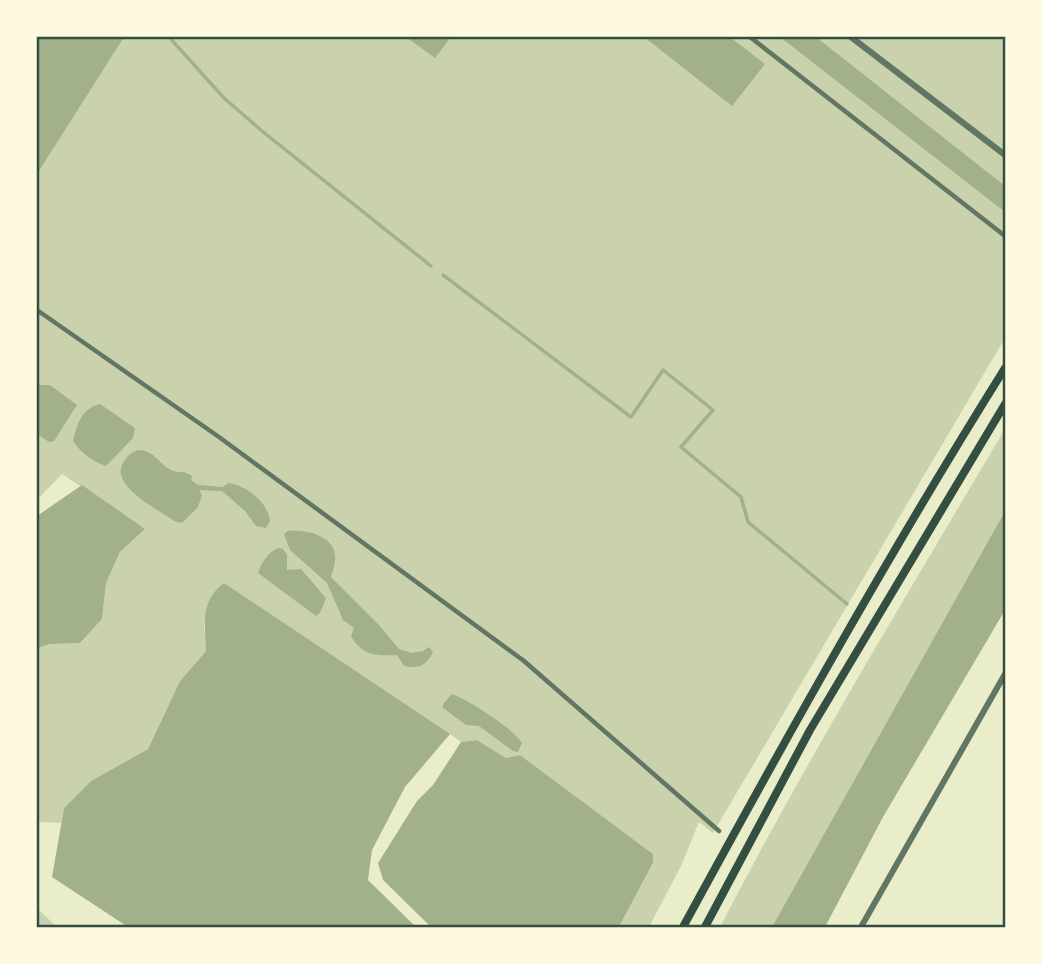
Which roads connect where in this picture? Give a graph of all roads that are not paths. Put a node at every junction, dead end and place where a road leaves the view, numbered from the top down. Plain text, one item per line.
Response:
1 (750, 37) edge
2 (851, 37) edge
3 (1005, 155) edge
4 (1005, 236) edge
5 (37, 310) edge
6 (1005, 368) edge
7 (1005, 404) edge
8 (1005, 674) edge
9 (719, 831) dead end
10 (683, 927) edge
11 (705, 927) edge
12 (861, 927) edge

1 - 4 street
2 - 3 street
5 - 9 street
6 - 10 highway
7 - 11 highway
8 - 12 street

